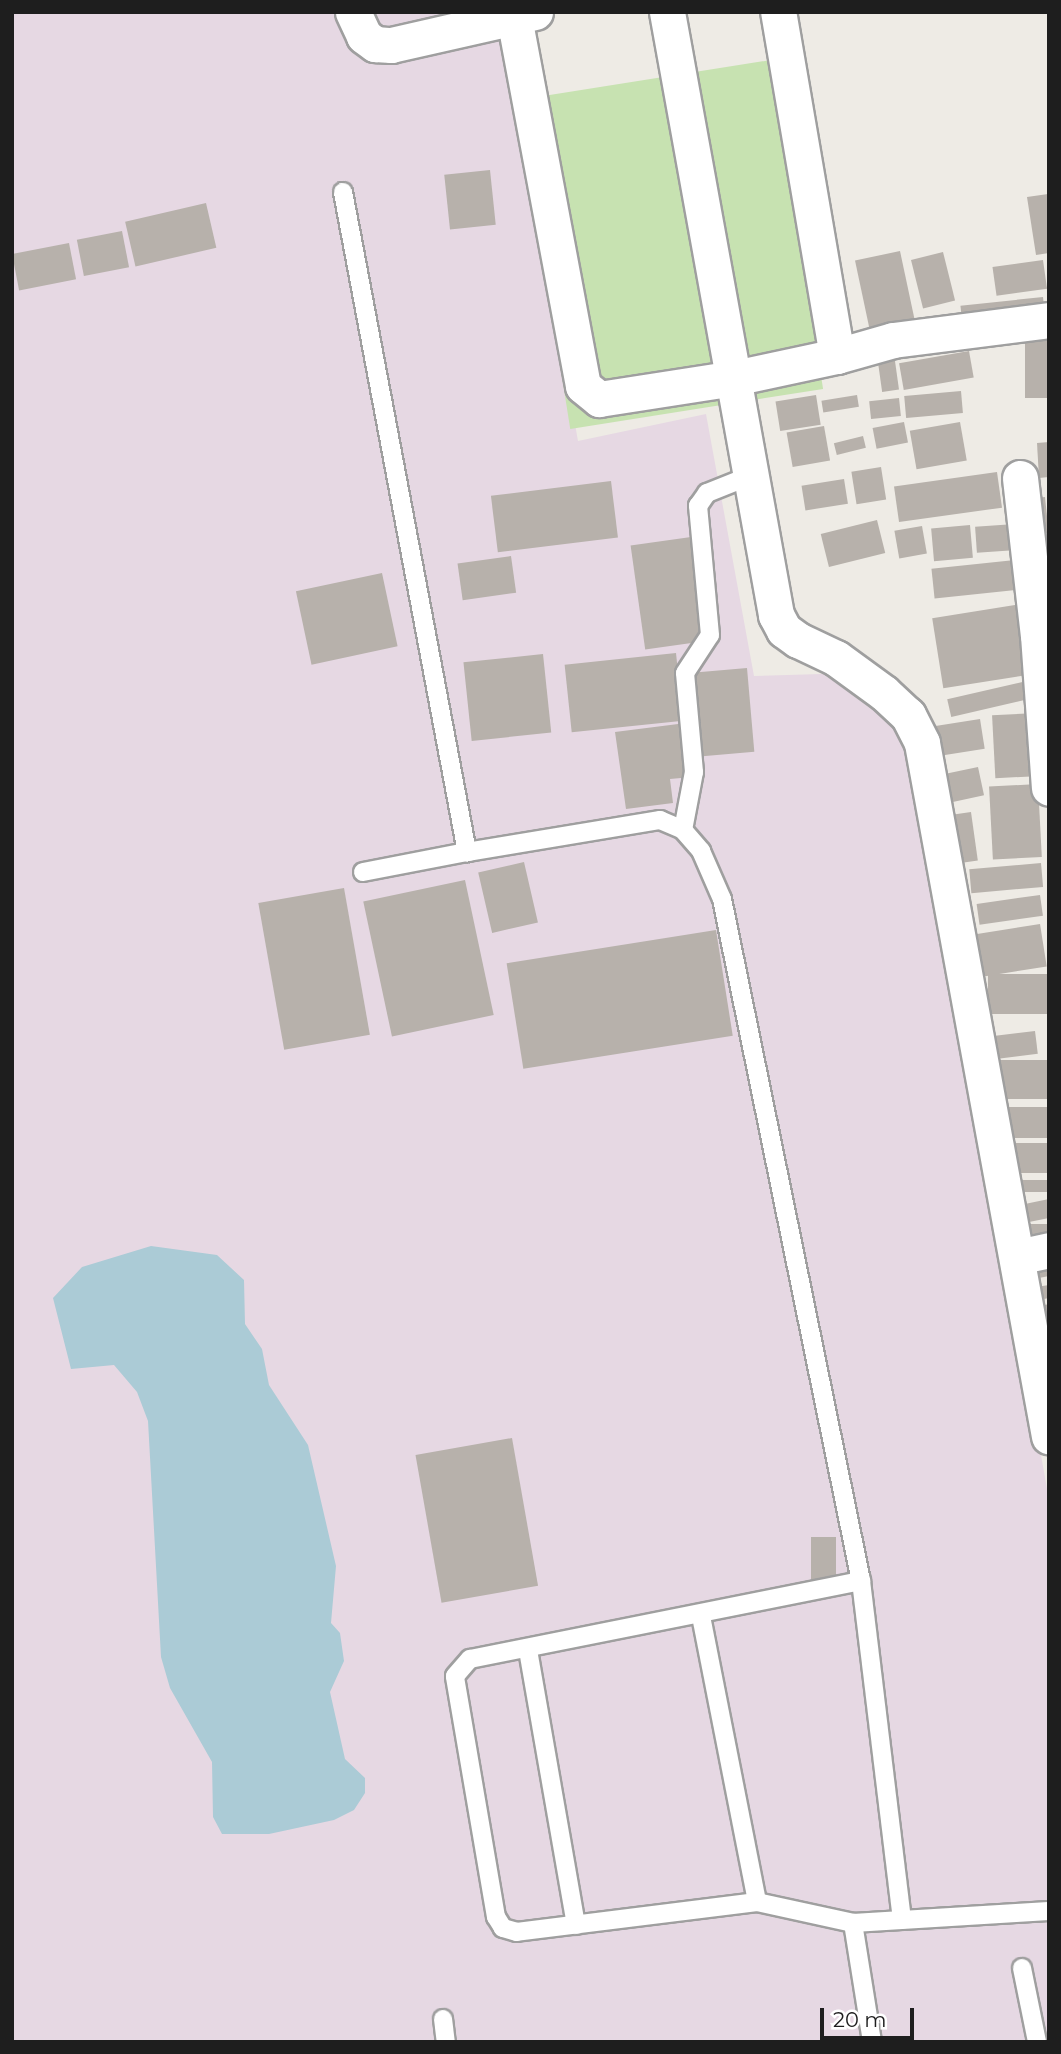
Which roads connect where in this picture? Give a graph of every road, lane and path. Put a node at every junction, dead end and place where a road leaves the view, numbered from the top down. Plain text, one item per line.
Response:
1 (354, 12) edge
2 (667, 12) edge
3 (778, 12) edge
4 (524, 15) edge
5 (342, 192) dead end
6 (1049, 320) edge
7 (837, 356) junction
8 (734, 378) junction
9 (752, 475) junction
10 (1020, 478) dead end
11 (1043, 634) edge
12 (1049, 788) edge
13 (683, 830) junction
14 (467, 852) junction
15 (363, 872) dead end
16 (1033, 1254) edge
17 (1049, 1436) edge
18 (861, 1581) junction
19 (701, 1616) junction
20 (528, 1650) junction
21 (757, 1902) junction
22 (1049, 1911) edge
23 (902, 1920) junction
24 (853, 1923) junction
25 (576, 1925) junction
26 (1022, 1968) dead end
27 (443, 2019) dead end
28 (446, 2042) edge
29 (872, 2042) edge
30 (1037, 2042) edge

1 - 4 street
2 - 8 street
3 - 7 street
4 - 8 street
5 - 14 lane
6 - 7 street
7 - 8 street
8 - 9 street
9 - 13 lane
9 - 16 street
10 - 11 street
11 - 12 street
13 - 14 lane
13 - 18 lane
14 - 15 lane
16 - 17 street
18 - 19 lane
18 - 23 lane
19 - 20 lane
19 - 21 lane
20 - 25 lane
20 - 25 lane
21 - 24 lane
21 - 25 lane
22 - 23 lane
23 - 24 lane
24 - 29 lane
26 - 30 lane
27 - 28 lane

